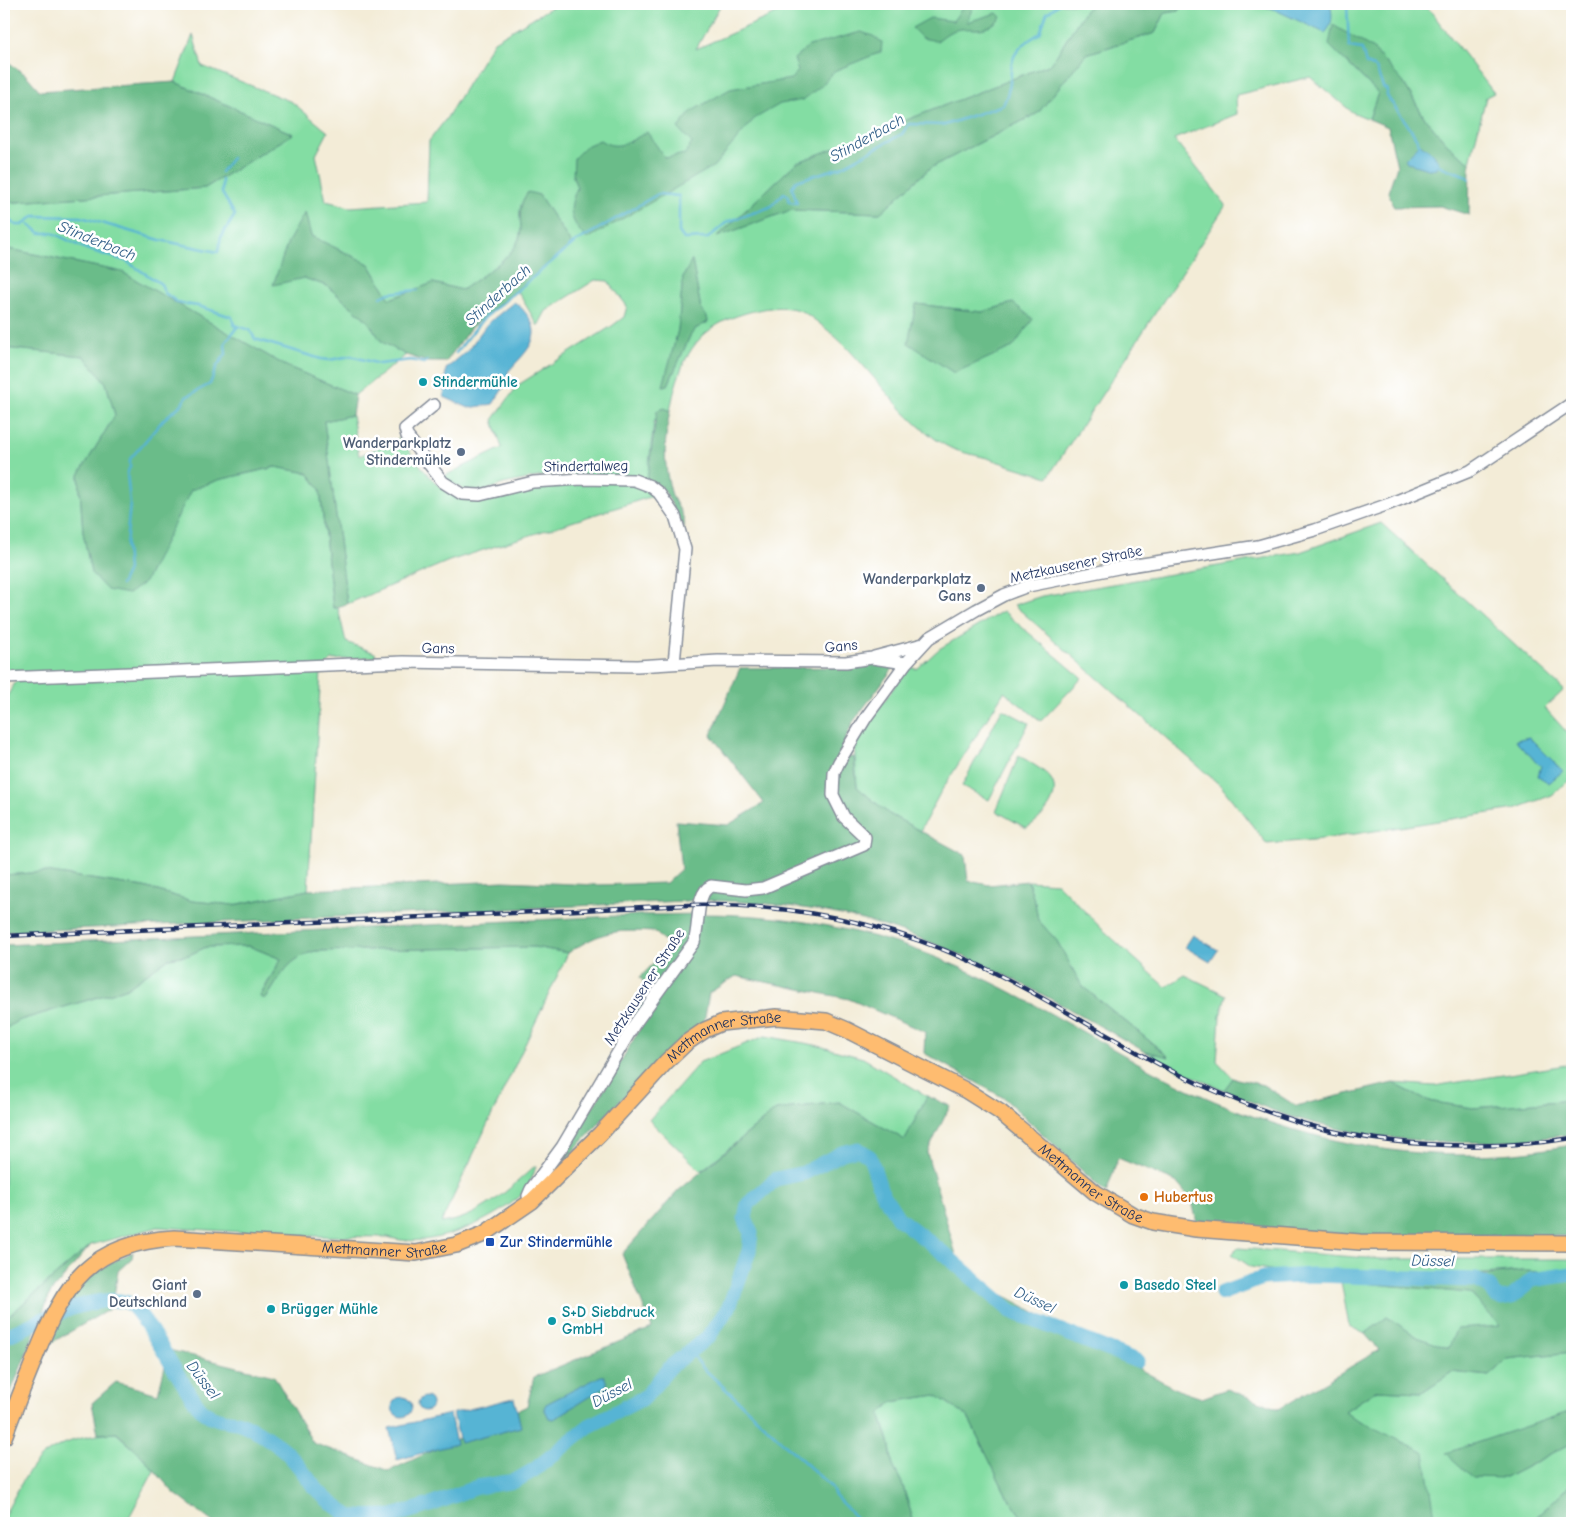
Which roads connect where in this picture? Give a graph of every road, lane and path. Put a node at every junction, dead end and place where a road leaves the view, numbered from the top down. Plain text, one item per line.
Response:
1 (1572, 403) edge
2 (434, 405) dead end
3 (923, 644) junction
4 (872, 658) junction
5 (674, 663) junction
6 (906, 663) junction
7 (4, 678) edge
8 (532, 1201) junction
9 (1572, 1243) edge
10 (4, 1437) edge

1 - 3 street, Metzkausener Straße
2 - 5 street, Stindertalweg
3 - 4 street, Gans
3 - 6 street, Metzkausener Straße
4 - 5 street, Gans
4 - 6 street, Gans
5 - 7 street, Gans
6 - 8 street, Metzkausener Straße
8 - 9 main road, Mettmanner Straße
8 - 10 main road, Mettmanner Straße

